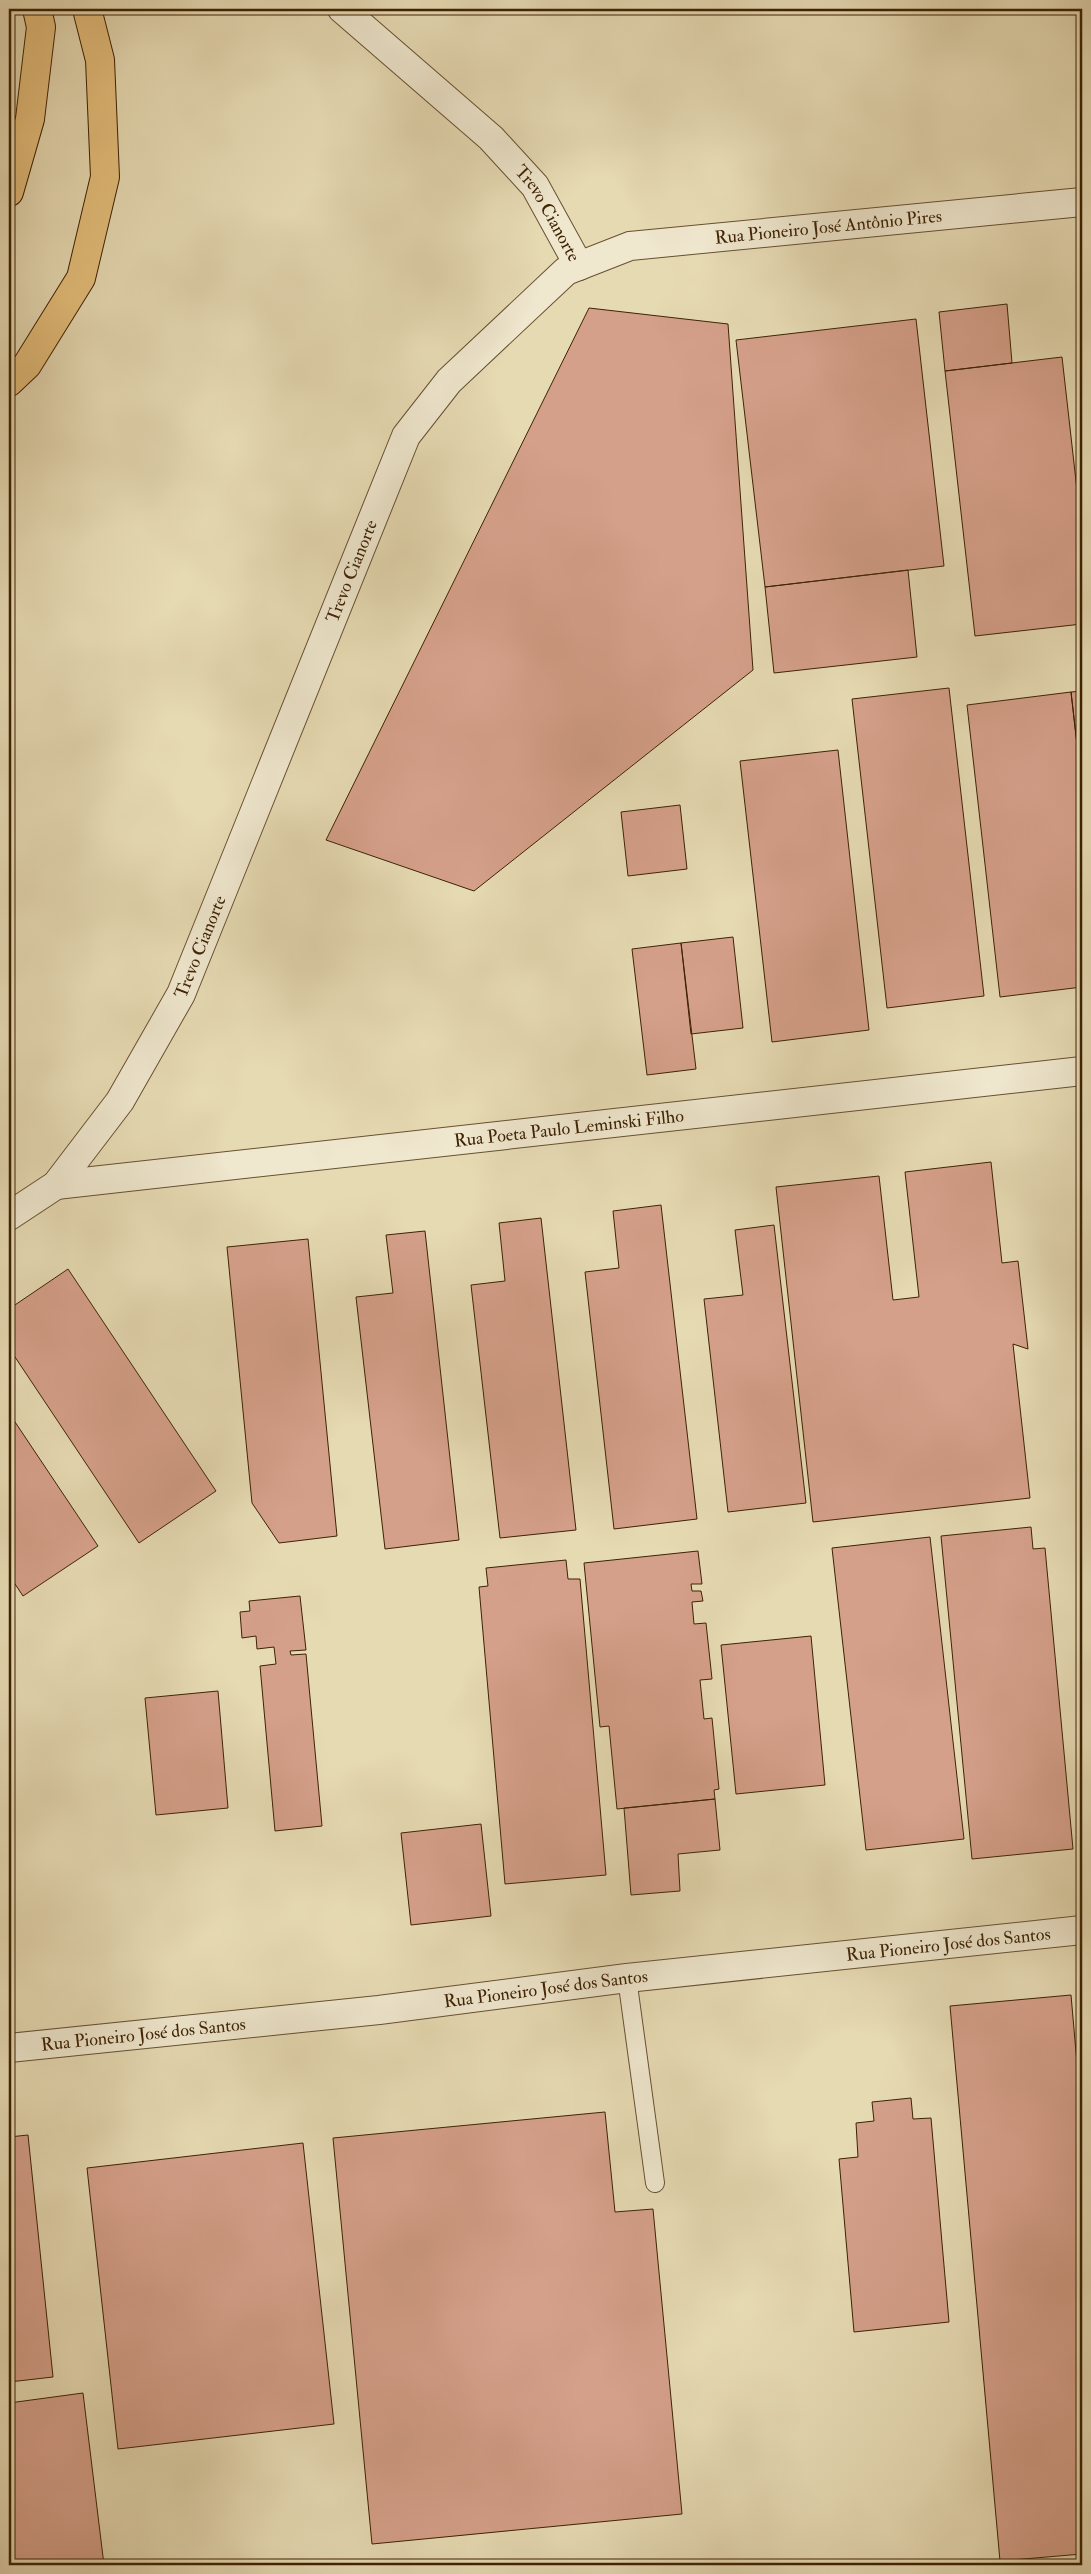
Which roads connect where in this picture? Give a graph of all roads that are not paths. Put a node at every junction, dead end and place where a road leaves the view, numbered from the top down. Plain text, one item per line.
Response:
1 (38, 9) edge
2 (87, 9) edge
3 (342, 9) edge
4 (9, 192) edge
5 (1082, 202) edge
6 (579, 266) junction
7 (9, 382) edge
8 (1082, 1071) edge
9 (56, 1185) junction
10 (9, 1216) edge
11 (1082, 1930) edge
12 (627, 1978) junction
13 (9, 2048) edge
14 (655, 2183) dead end

1 - 4 highway
2 - 7 highway
3 - 6 street, Trevo Cianorte
5 - 6 street, Rua Pioneiro José Antônio Pires
6 - 9 street, Trevo Cianorte
8 - 9 street, Rua Poeta Paulo Leminski Filho
9 - 10 street, Trevo Cianorte
11 - 12 street, Rua Pioneiro José dos Santos
12 - 13 street, Rua Pioneiro José dos Santos
12 - 14 lane

